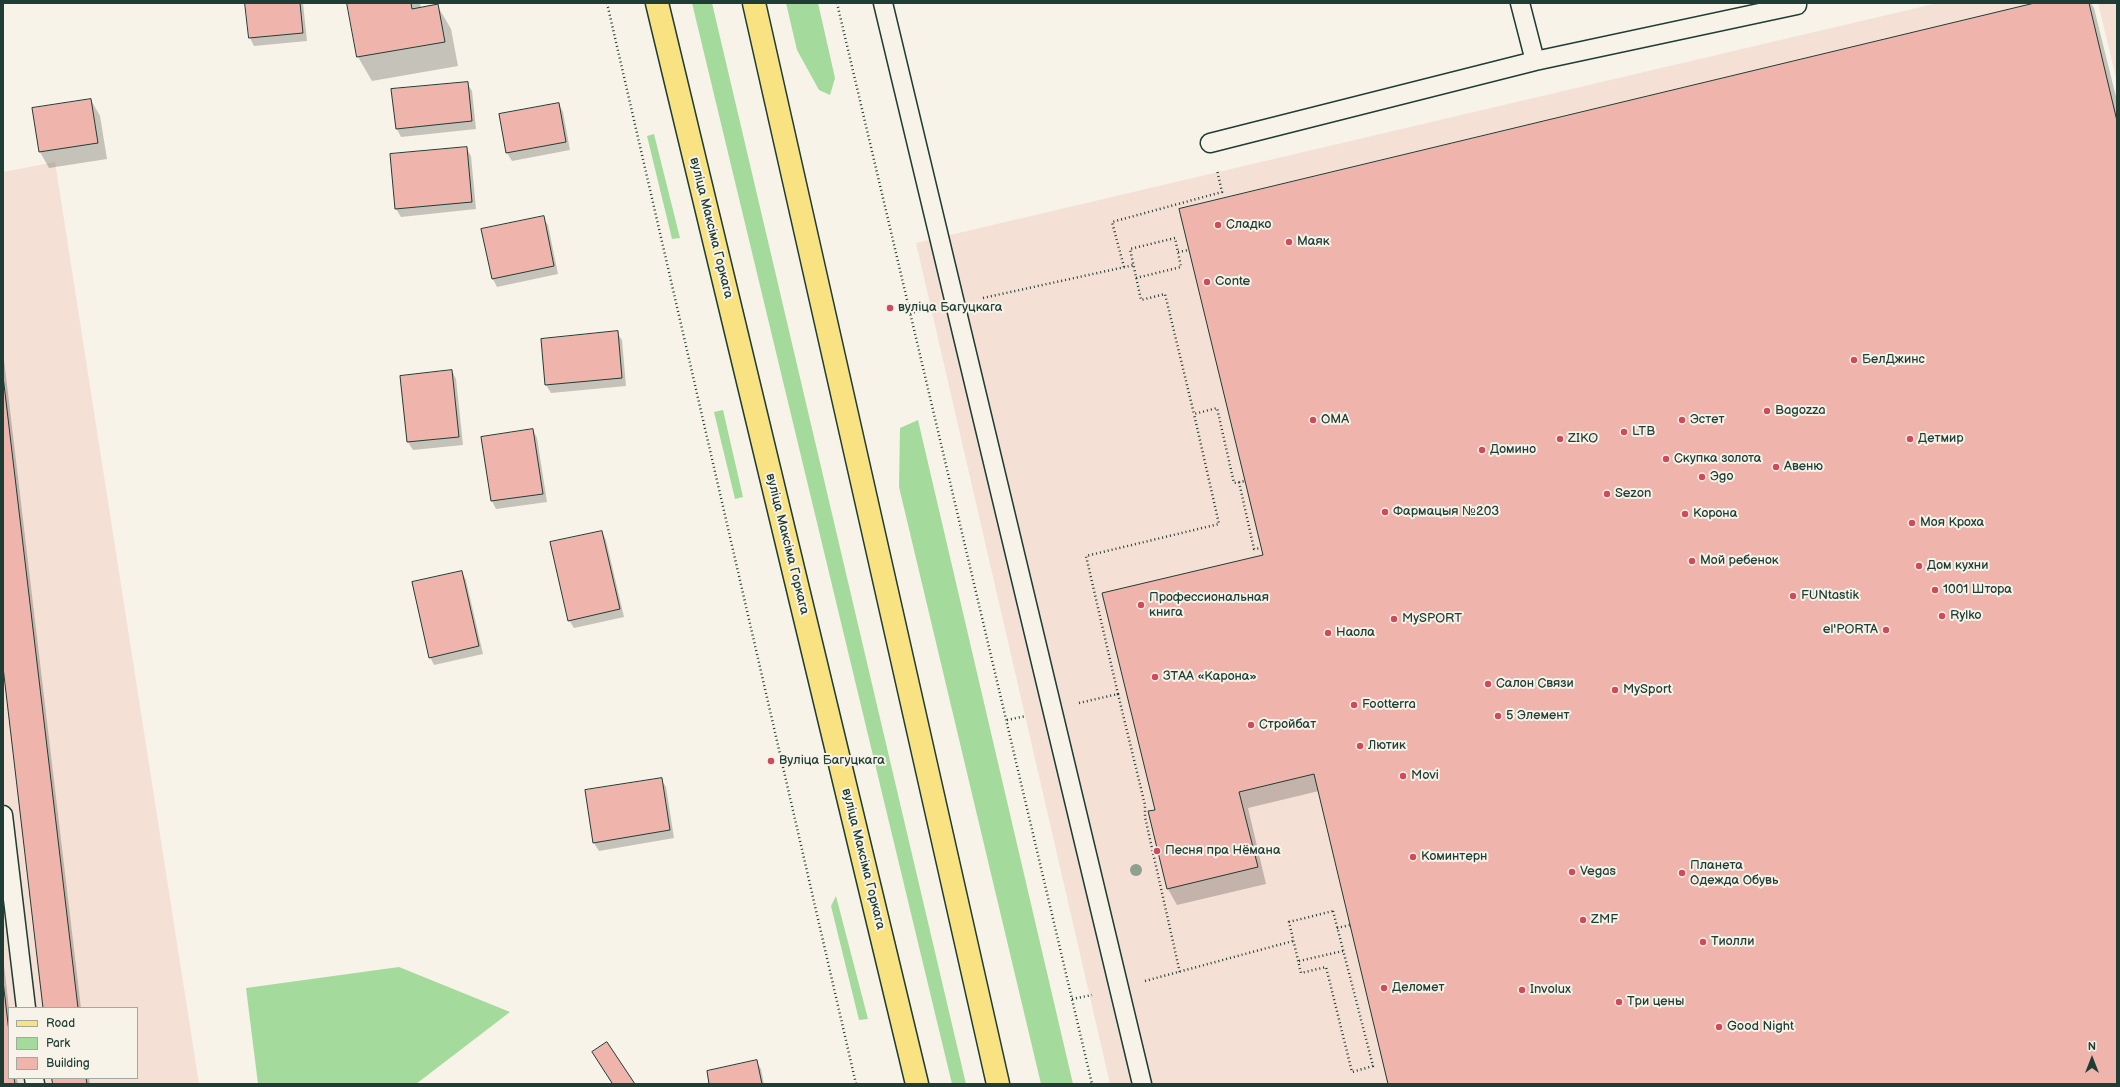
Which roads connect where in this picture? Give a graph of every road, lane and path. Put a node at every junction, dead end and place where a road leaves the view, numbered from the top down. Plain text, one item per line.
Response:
1 (607, 3) edge
2 (657, 3) edge
3 (754, 3) edge
4 (837, 3) edge
5 (883, 3) edge
6 (1520, 3) edge
7 (1800, 4) edge
8 (1535, 62) junction
9 (1210, 143) joint
10 (1189, 250) dead end
11 (1178, 252) junction
12 (1134, 265) junction
13 (1124, 267) junction
14 (1136, 278) junction
15 (955, 304) junction
16 (910, 314) junction
17 (1194, 414) junction
18 (1245, 481) dead end
19 (1239, 482) junction
20 (1261, 548) dead end
21 (1118, 694) junction
22 (1052, 710) junction
23 (1007, 720) junction
24 (3, 815) edge
25 (1350, 925) dead end
26 (1337, 928) junction
27 (1293, 941) junction
28 (1343, 951) junction
29 (1299, 961) junction
30 (26, 1007) edge
31 (856, 1084) edge
32 (917, 1084) edge
33 (998, 1084) edge
34 (1092, 1084) edge
35 (1142, 1084) edge

1 - 31 path
2 - 32 main road, вуліца Максіма Горкага
3 - 33 main road
4 - 16 path
5 - 15 lane
6 - 8 lane
7 - 8 lane
8 - 9 lane
9 - 13 path
10 - 11 path
11 - 12 path
11 - 14 path
12 - 13 path
12 - 14 path
13 - 15 path
14 - 17 path
15 - 16 path
15 - 22 lane
16 - 23 path
17 - 19 path
17 - 21 path
18 - 19 path
19 - 20 path
21 - 22 path
21 - 27 path
22 - 23 path
22 - 35 lane
23 - 34 path
24 - 30 lane
25 - 26 path
26 - 27 path
26 - 28 path
27 - 29 path
28 - 29 path
28 - 29 path

